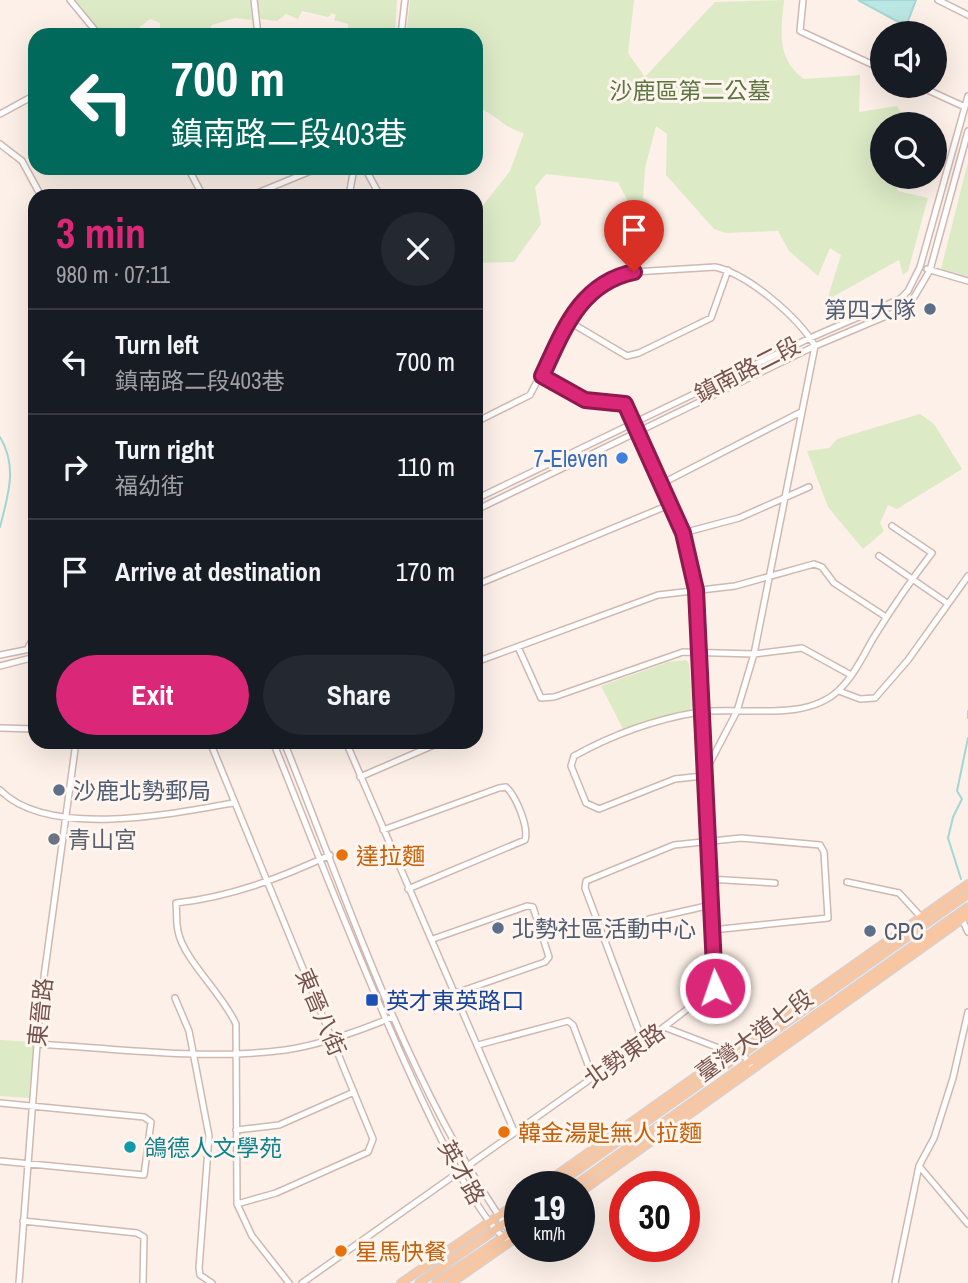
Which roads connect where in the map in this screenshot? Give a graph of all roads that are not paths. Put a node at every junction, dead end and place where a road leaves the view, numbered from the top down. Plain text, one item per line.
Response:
1 (70, 0) edge
2 (254, 0) edge
3 (405, 0) edge
4 (803, 0) edge
5 (938, 0) edge
6 (968, 15) edge
7 (93, 28) edge
8 (257, 28) edge
9 (402, 28) edge
10 (870, 63) edge
11 (968, 96) edge
12 (28, 98) edge
13 (945, 98) edge
14 (965, 107) junction
15 (0, 114) edge
16 (968, 131) edge
17 (0, 144) edge
18 (27, 169) edge
19 (301, 175) edge
20 (267, 189) edge
21 (920, 267) junction
22 (728, 270) junction
23 (930, 270) junction
24 (968, 282) edge
25 (568, 321) junction
26 (810, 338) junction
27 (815, 346) junction
28 (542, 376) junction
29 (801, 412) junction
30 (483, 419) edge
31 (634, 425) junction
32 (637, 433) junction
33 (659, 485) junction
34 (809, 487) dead end
35 (483, 496) edge
36 (786, 499) junction
37 (669, 505) junction
38 (483, 507) edge
39 (892, 526) dead end
40 (683, 533) junction
41 (879, 556) dead end
42 (968, 576) edge
43 (770, 578) junction
44 (912, 579) junction
45 (483, 582) edge
46 (696, 590) junction
47 (947, 603) junction
48 (886, 617) junction
49 (518, 647) junction
50 (28, 648) edge
51 (699, 652) junction
52 (754, 654) junction
53 (0, 655) edge
54 (28, 659) edge
55 (483, 660) edge
56 (0, 666) edge
57 (850, 675) junction
58 (839, 691) junction
59 (737, 710) junction
60 (702, 712) junction
61 (0, 728) edge
62 (28, 729) edge
63 (75, 749) edge
64 (213, 749) edge
65 (277, 749) edge
66 (287, 749) edge
67 (349, 749) edge
68 (425, 749) edge
69 (703, 776) junction
70 (360, 777) junction
71 (0, 790) edge
72 (233, 803) junction
73 (67, 816) junction
74 (383, 830) junction
75 (706, 840) junction
76 (330, 855) junction
77 (321, 859) junction
78 (708, 879) junction
79 (266, 883) junction
80 (775, 883) dead end
81 (847, 883) dead end
82 (968, 884) edge
83 (408, 889) junction
84 (968, 894) edge
85 (710, 905) junction
86 (968, 907) edge
87 (921, 917) junction
88 (965, 917) edge
89 (712, 930) junction
90 (968, 932) edge
91 (604, 937) junction
92 (433, 939) junction
93 (456, 993) junction
94 (174, 998) dead end
95 (968, 1012) edge
96 (393, 1017) junction
97 (385, 1020) junction
98 (664, 1027) junction
99 (333, 1038) junction
100 (643, 1042) junction
101 (36, 1044) junction
102 (478, 1045) junction
103 (192, 1052) junction
104 (236, 1052) junction
105 (740, 1052) junction
106 (751, 1066) junction
107 (593, 1078) junction
108 (354, 1092) junction
109 (0, 1103) edge
110 (30, 1105) junction
111 (236, 1130) junction
112 (514, 1131) junction
113 (0, 1161) edge
114 (27, 1163) junction
115 (466, 1166) junction
116 (919, 1166) junction
117 (459, 1171) junction
118 (563, 1171) edge
119 (576, 1171) edge
120 (595, 1172) edge
121 (595, 1181) edge
122 (237, 1204) junction
123 (502, 1220) junction
124 (23, 1221) junction
125 (504, 1223) edge
126 (968, 1224) edge
127 (493, 1226) junction
128 (504, 1236) edge
129 (499, 1240) junction
130 (504, 1241) edge
131 (504, 1247) edge
132 (19, 1283) edge
133 (143, 1283) edge
134 (212, 1283) edge
135 (289, 1283) edge
136 (302, 1283) edge
137 (401, 1283) edge
138 (419, 1283) edge
139 (436, 1283) edge
140 (452, 1283) edge
141 (895, 1283) edge

1 - 7 street
2 - 8 street
3 - 9 street
4 - 10 street
5 - 6 street
11 - 14 street, 鎮南路二段
12 - 15 street
13 - 14 street
14 - 21 street, 鎮南路二段
16 - 23 street, 鎮南路二段
17 - 18 street
19 - 20 street
21 - 23 street
21 - 26 street, 鎮南路二段
22 - 25 street
22 - 25 street
22 - 26 street
23 - 24 street
23 - 27 street, 鎮南路二段
25 - 28 street
26 - 27 street
26 - 31 street, 鎮南路二段
27 - 29 street
27 - 32 street, 鎮南路二段
28 - 30 street
28 - 31 street
29 - 33 street
29 - 36 street
31 - 32 street, 北勢東路
31 - 35 street, 鎮南路二段
32 - 33 street, 北勢東路
32 - 38 street, 鎮南路二段
33 - 37 street, 北勢東路
34 - 36 street
36 - 40 street
36 - 43 street
37 - 40 street, 北勢東路
37 - 45 street
39 - 44 street
40 - 46 street, 北勢東路
41 - 44 street
42 - 47 street
43 - 46 street
43 - 48 street
43 - 52 street
44 - 47 street
44 - 48 street
46 - 49 street
46 - 51 street, 北勢東路
47 - 58 street
48 - 57 street
49 - 51 street
49 - 55 street
50 - 53 street
51 - 52 street
51 - 60 street, 北勢東路
52 - 57 street
52 - 59 street
54 - 56 street
57 - 58 street
58 - 59 street
59 - 60 street
59 - 69 street
60 - 69 street, 北勢東路
60 - 69 street
61 - 62 street
63 - 73 street, 東晉路
64 - 72 street, 東晉八街
65 - 77 street, 英才路
66 - 76 street, 英才路
67 - 70 street
68 - 70 street
69 - 75 street, 北勢東路
70 - 74 street
71 - 73 street
72 - 73 street
72 - 79 street, 東晉八街
73 - 101 street, 東晉路
74 - 83 street
74 - 83 street
75 - 78 street, 北勢東路
75 - 89 street
75 - 91 street
76 - 77 street
76 - 96 street, 英才路
77 - 79 street
77 - 97 street, 英才路
78 - 80 street
78 - 85 street, 北勢東路
79 - 99 street, 東晉八街
79 - 104 street
81 - 87 street
82 - 87 main road, 臺灣大道七段
83 - 92 street
84 - 105 main road, 臺灣大道七段
85 - 89 street, 北勢東路
85 - 91 street
86 - 106 main road, 臺灣大道七段
87 - 105 main road, 臺灣大道七段
88 - 90 street
88 - 106 main road, 臺灣大道七段
89 - 98 street, 北勢東路
91 - 100 street
92 - 93 street
92 - 93 street
93 - 102 street
94 - 103 street
95 - 116 street
96 - 97 street
96 - 115 street, 英才路
97 - 99 street
97 - 117 street, 英才路
98 - 100 street, 北勢東路
98 - 105 street
99 - 104 street
99 - 108 street, 東晉八街
100 - 107 street, 北勢東路
101 - 103 street
101 - 110 street, 東晉路
102 - 107 street
102 - 112 street
103 - 104 street
103 - 134 street
104 - 111 street
105 - 106 street
105 - 118 main road, 臺灣大道七段
105 - 119 main road, 臺灣大道七段
106 - 120 main road, 臺灣大道七段
106 - 121 main road, 臺灣大道七段
107 - 112 street, 北勢東路
108 - 111 street
108 - 122 street, 東晉八街
109 - 110 street
110 - 114 street, 東晉路
110 - 114 street
111 - 122 street
112 - 115 street, 北勢東路
113 - 114 street
114 - 124 street, 東晉路
115 - 117 street, 北勢東路
115 - 123 street, 英才路
116 - 126 street
116 - 141 street
117 - 127 street, 英才路
117 - 136 street, 北勢東路
122 - 135 street
123 - 125 street, 英才路
123 - 127 main road
124 - 132 street, 東晉路
124 - 133 street
127 - 129 street, 英才路
127 - 137 main road
127 - 138 main road
128 - 129 main road
129 - 130 main road
129 - 139 main road
131 - 140 main road

